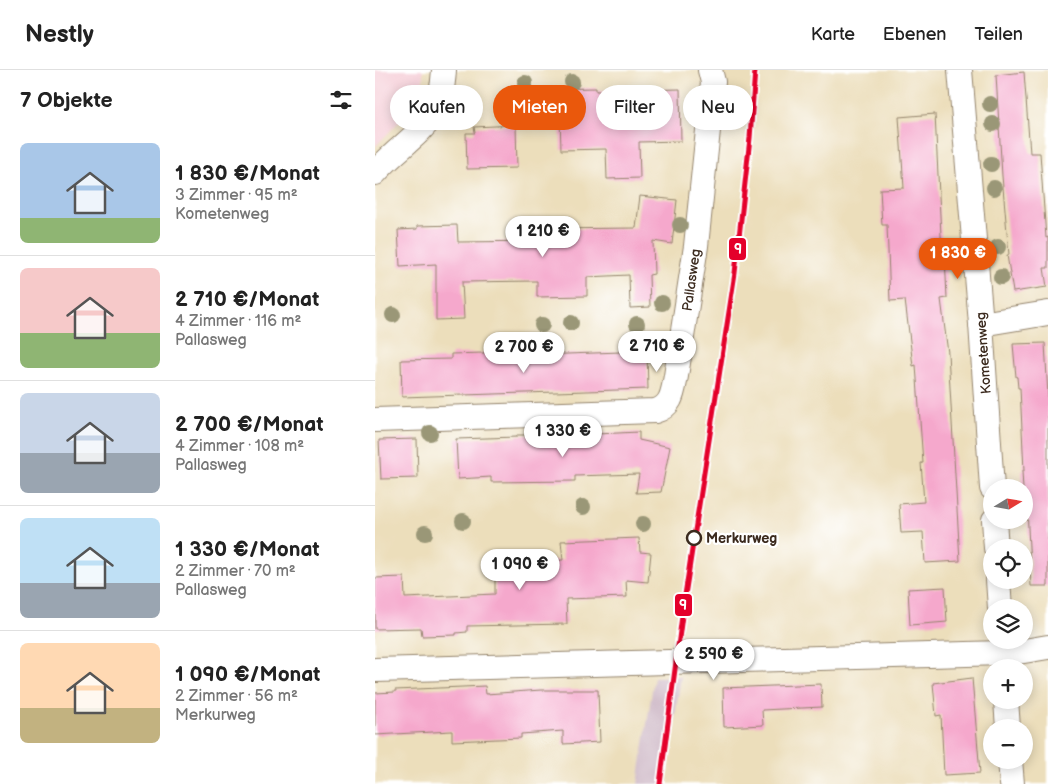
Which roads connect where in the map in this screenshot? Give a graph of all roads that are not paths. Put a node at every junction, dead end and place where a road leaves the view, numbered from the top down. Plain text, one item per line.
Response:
1 (444, 70) edge
2 (710, 70) edge
3 (960, 70) edge
4 (375, 174) edge
5 (1048, 313) edge
6 (981, 324) junction
7 (375, 420) edge
8 (990, 479) edge
9 (1048, 647) edge
10 (1003, 653) edge
11 (375, 670) edge
12 (1011, 769) edge
13 (1012, 784) edge

1 - 4 street
2 - 7 street, Pallasweg
3 - 6 street, Kometenweg
5 - 6 street
6 - 8 street, Kometenweg
9 - 10 street
10 - 11 street
12 - 13 street

